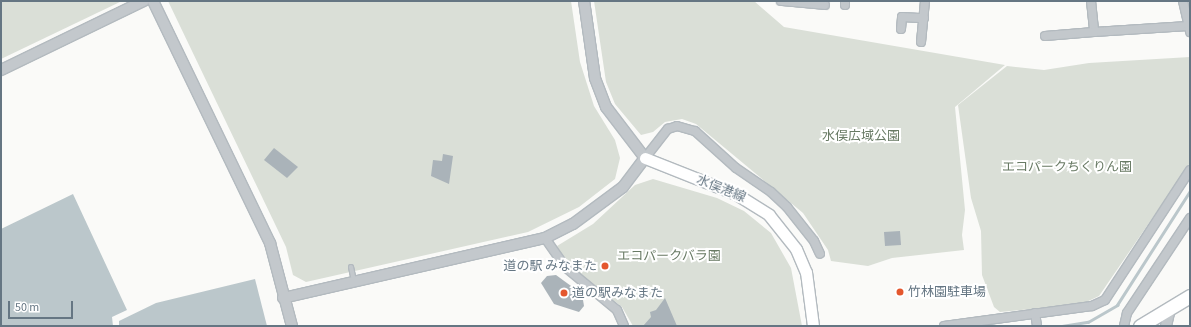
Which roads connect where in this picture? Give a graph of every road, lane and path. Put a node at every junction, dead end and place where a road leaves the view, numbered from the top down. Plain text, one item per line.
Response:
1 (144, 1) edge
2 (153, 1) edge
3 (584, 1) edge
4 (781, 1) edge
5 (925, 1) edge
6 (1091, 1) edge
7 (1183, 1) edge
8 (825, 5) dead end
9 (924, 18) junction
10 (901, 30) dead end
11 (1189, 30) edge
12 (1094, 32) junction
13 (1046, 36) dead end
14 (921, 42) dead end
15 (1, 70) edge
16 (645, 158) junction
17 (1190, 170) edge
18 (1190, 218) edge
19 (545, 238) junction
20 (820, 254) dead end
21 (351, 268) dead end
22 (354, 282) junction
23 (1190, 296) edge
24 (283, 298) junction
25 (1170, 309) junction
26 (1035, 313) junction
27 (292, 326) edge
28 (624, 326) edge
29 (813, 326) edge
30 (944, 326) edge
31 (1037, 326) edge
32 (1124, 326) edge
33 (1140, 326) edge
34 (1166, 326) edge

1 - 15 street
2 - 24 street
3 - 16 street
4 - 8 street
5 - 9 street
6 - 12 street
7 - 11 street
9 - 10 street
9 - 14 street
11 - 12 street
12 - 13 street
16 - 19 street
16 - 20 street
16 - 29 main road, 水俣港線
17 - 26 street
18 - 32 street
19 - 22 street
19 - 28 street
21 - 22 lane
22 - 24 street
23 - 25 highway
24 - 27 street
25 - 33 highway
25 - 34 street
26 - 30 street
26 - 31 street

